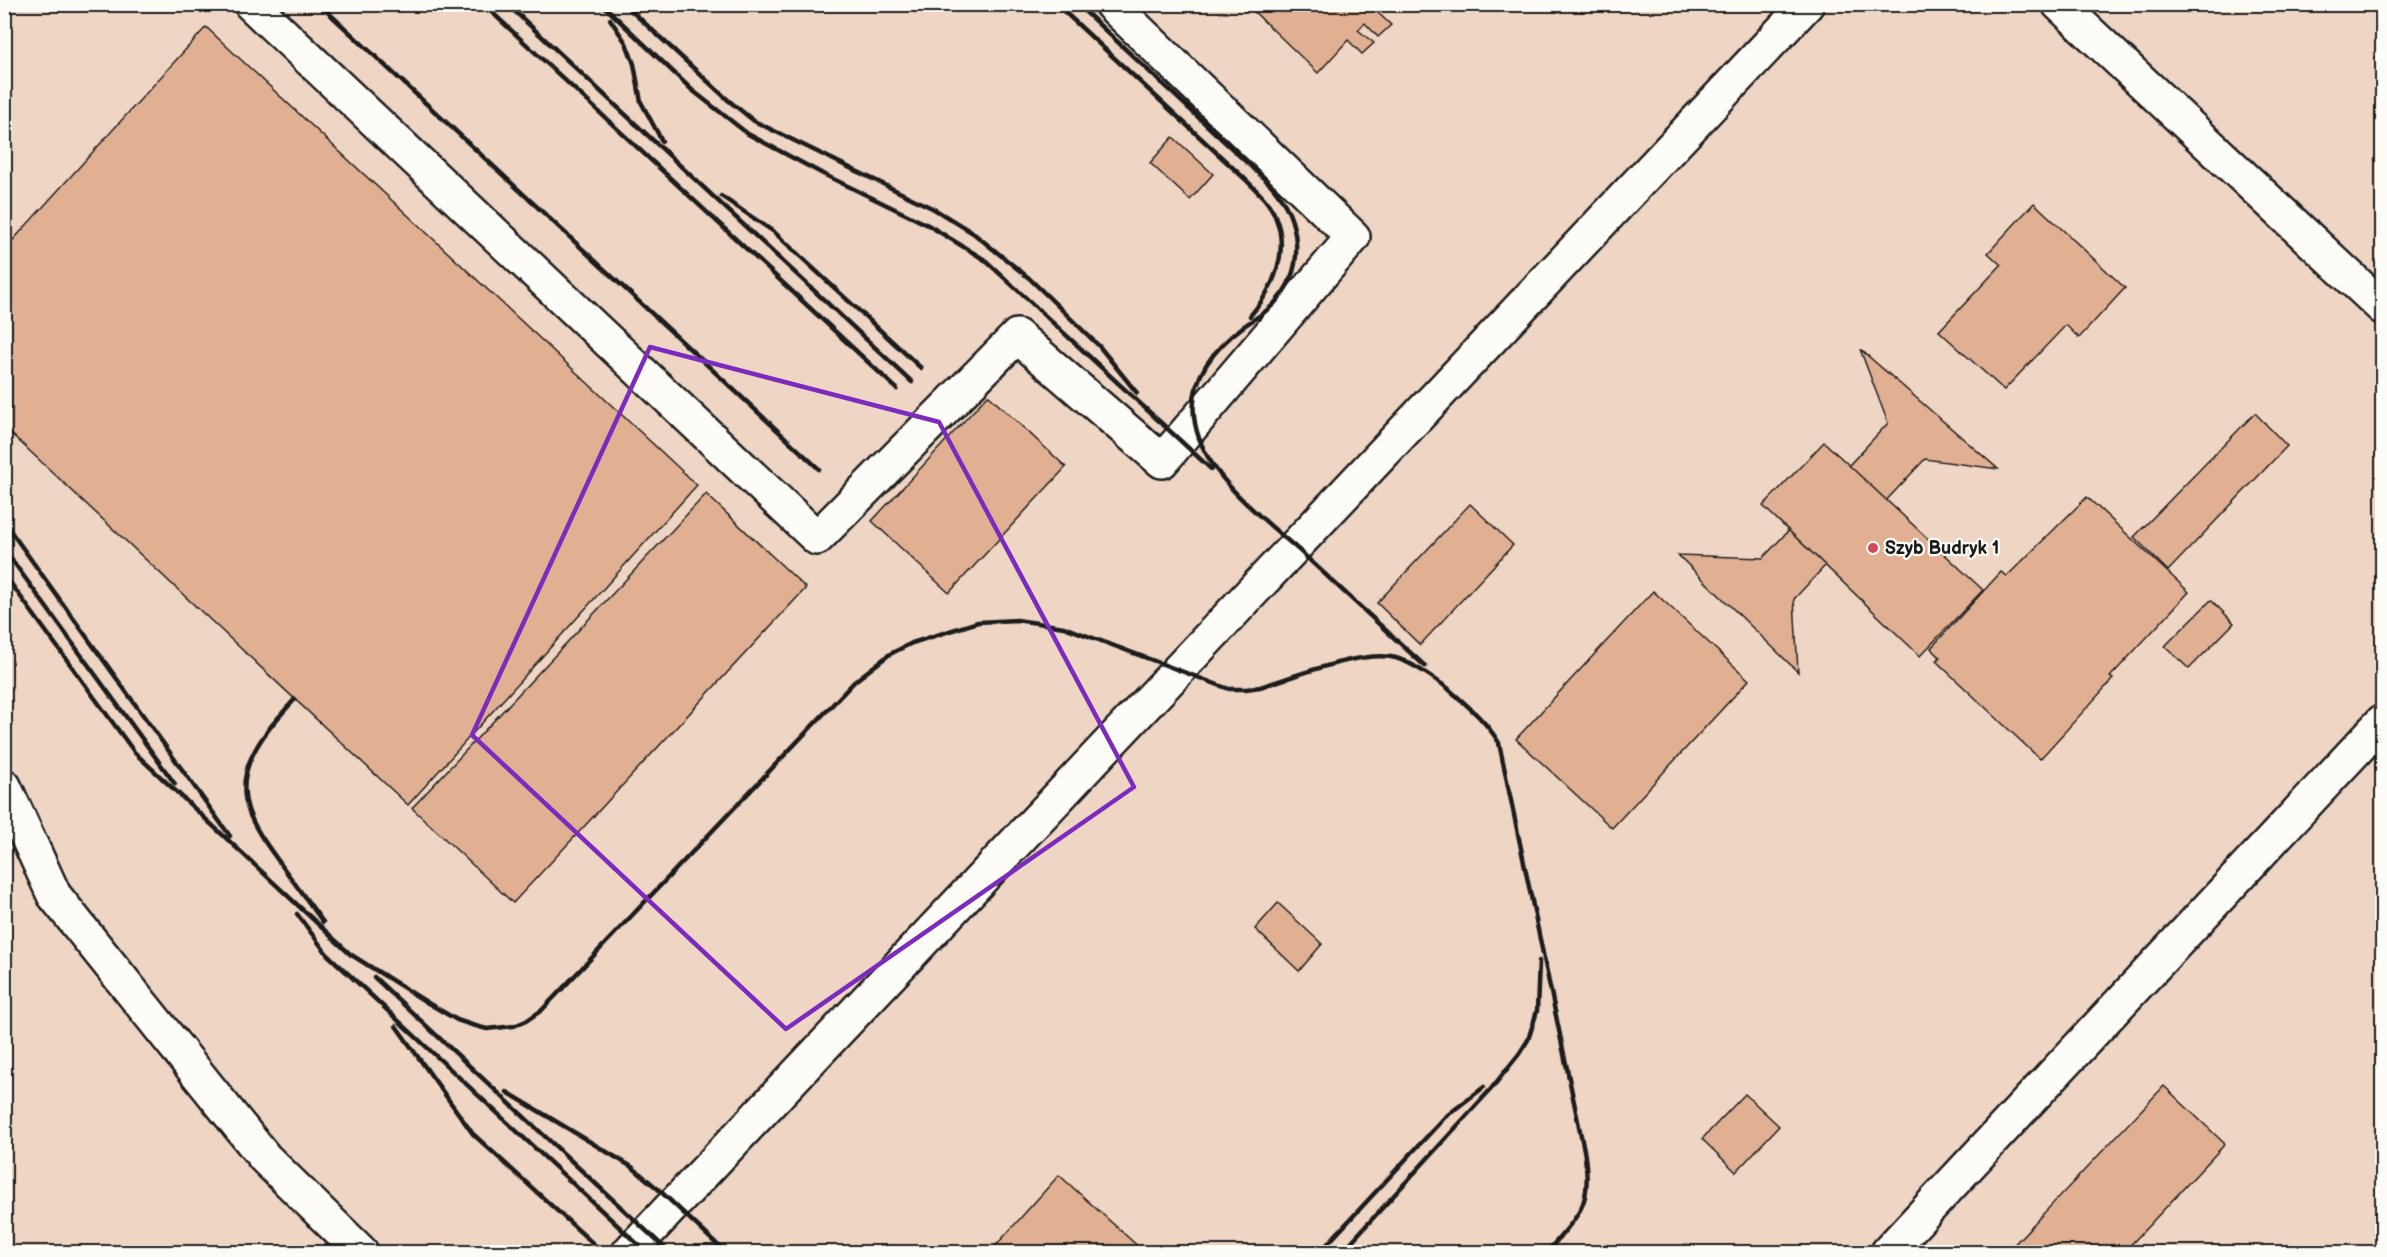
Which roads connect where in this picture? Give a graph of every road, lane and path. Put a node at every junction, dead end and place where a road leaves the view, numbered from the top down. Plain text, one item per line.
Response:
1 (251, 4) edge
2 (1111, 4) edge
3 (1807, 4) edge
4 (2059, 4) edge
5 (2382, 307) edge
6 (2382, 722) edge
7 (4, 786) edge
8 (361, 1252) edge
9 (629, 1252) edge
10 (1888, 1252) edge

1 - 2 lane
3 - 9 lane
4 - 5 lane
6 - 10 lane
7 - 8 lane

